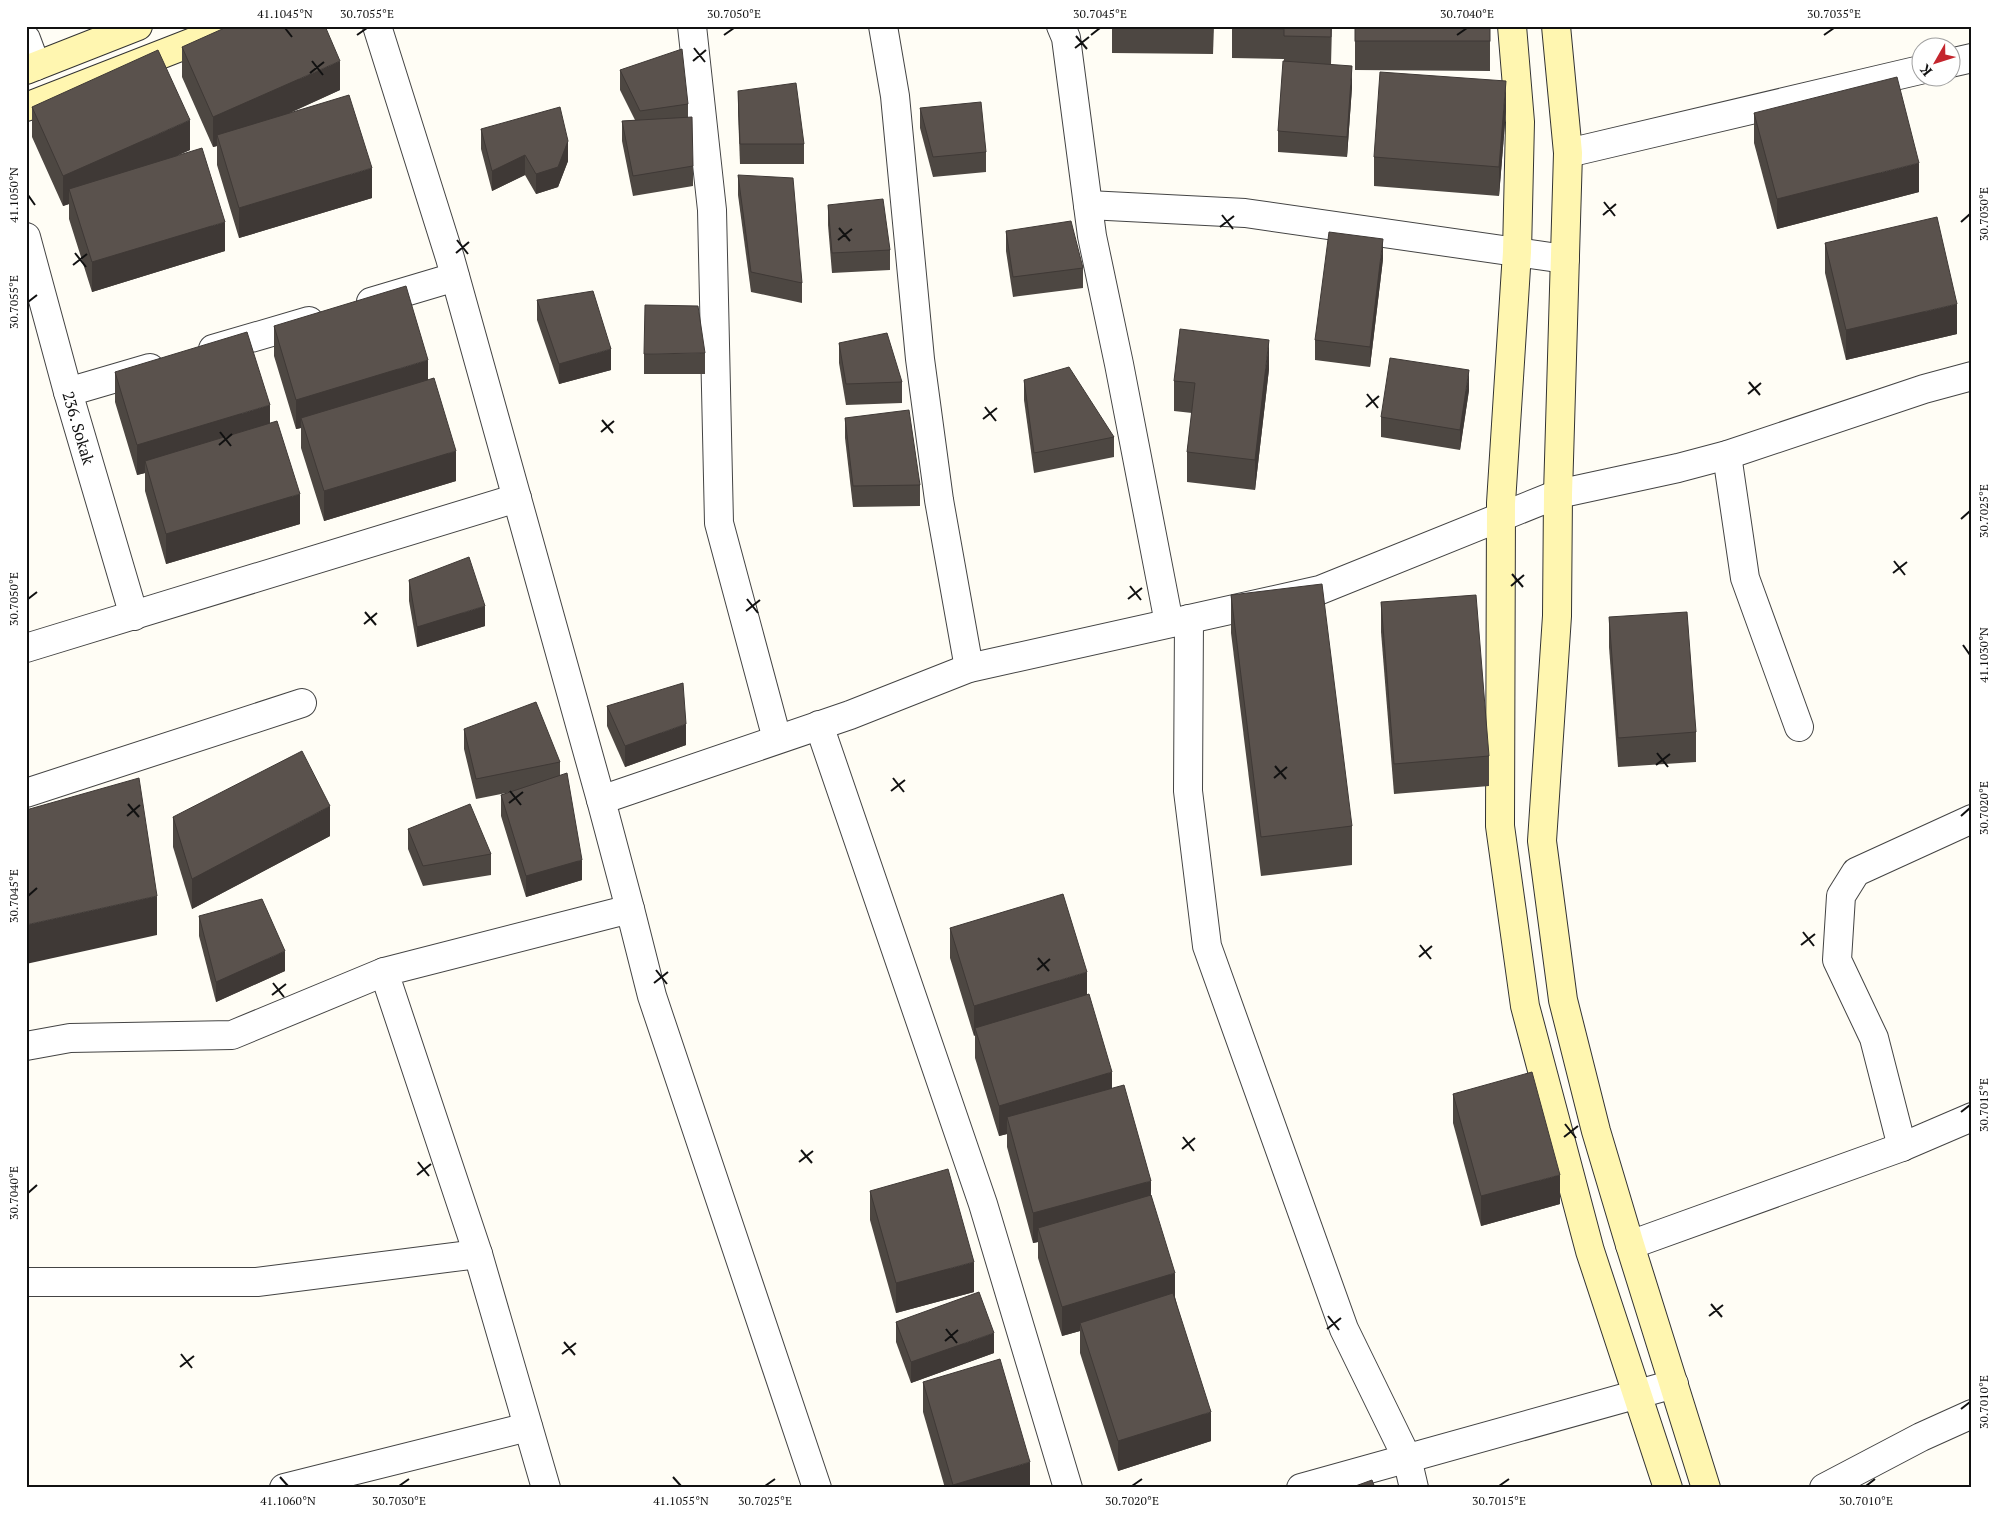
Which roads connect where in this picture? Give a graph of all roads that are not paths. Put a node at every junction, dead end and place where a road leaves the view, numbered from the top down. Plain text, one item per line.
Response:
1 (138, 26) edge
2 (234, 26) edge
3 (377, 26) edge
4 (692, 26) edge
5 (883, 26) edge
6 (1061, 26) edge
7 (1512, 26) edge
8 (1556, 26) edge
9 (26, 39) edge
10 (31, 68) edge
11 (1910, 72) edge
12 (26, 107) edge
13 (1568, 153) junction
14 (1088, 205) junction
15 (26, 237) edge
16 (1517, 252) junction
17 (1565, 258) junction
18 (455, 277) junction
19 (1972, 376) edge
20 (68, 392) junction
21 (1727, 455) junction
22 (1558, 494) junction
23 (517, 498) junction
24 (1501, 517) junction
25 (134, 616) junction
26 (1179, 621) junction
27 (26, 648) edge
28 (969, 668) junction
29 (302, 703) dead end
30 (819, 725) junction
31 (1799, 727) dead end
32 (777, 740) junction
33 (26, 793) edge
34 (601, 800) junction
35 (1972, 819) edge
36 (630, 909) junction
37 (384, 972) junction
38 (26, 1046) edge
39 (1972, 1117) edge
40 (1902, 1147) junction
41 (1630, 1245) junction
42 (478, 1254) junction
43 (26, 1282) edge
44 (1674, 1384) junction
45 (1637, 1395) junction
46 (1972, 1414) edge
47 (528, 1427) junction
48 (1408, 1458) junction
49 (284, 1488) edge
50 (546, 1488) edge
51 (817, 1488) edge
52 (1068, 1488) edge
53 (1300, 1488) edge
54 (1414, 1488) edge
55 (1668, 1488) edge
56 (1706, 1488) edge
57 (1824, 1488) edge

1 - 10 main road
2 - 12 main road
3 - 18 street
4 - 32 street
5 - 28 street
6 - 14 street
7 - 16 main road
8 - 13 main road
9 - 10 street
11 - 13 street
13 - 17 main road
14 - 16 street
14 - 26 street
15 - 20 street, 236. Sokak
16 - 17 street
16 - 24 main road
17 - 22 main road
18 - 20 street
18 - 23 street
19 - 21 street
20 - 25 street, 236. Sokak
21 - 22 street
21 - 31 street
22 - 24 street
22 - 41 main road
23 - 25 street
23 - 34 street
24 - 26 street
24 - 45 main road
25 - 27 street
26 - 28 street
26 - 48 street
28 - 30 street
29 - 33 street
30 - 32 street
30 - 52 street
32 - 34 street
34 - 36 street
35 - 40 street
36 - 37 street
36 - 51 street
37 - 38 street
37 - 42 street
39 - 40 street
40 - 41 street
41 - 44 main road
42 - 43 street
42 - 47 street
44 - 45 street
44 - 56 main road
45 - 48 street
45 - 55 main road
46 - 57 street
47 - 49 street
47 - 50 street
48 - 53 street
48 - 54 street

